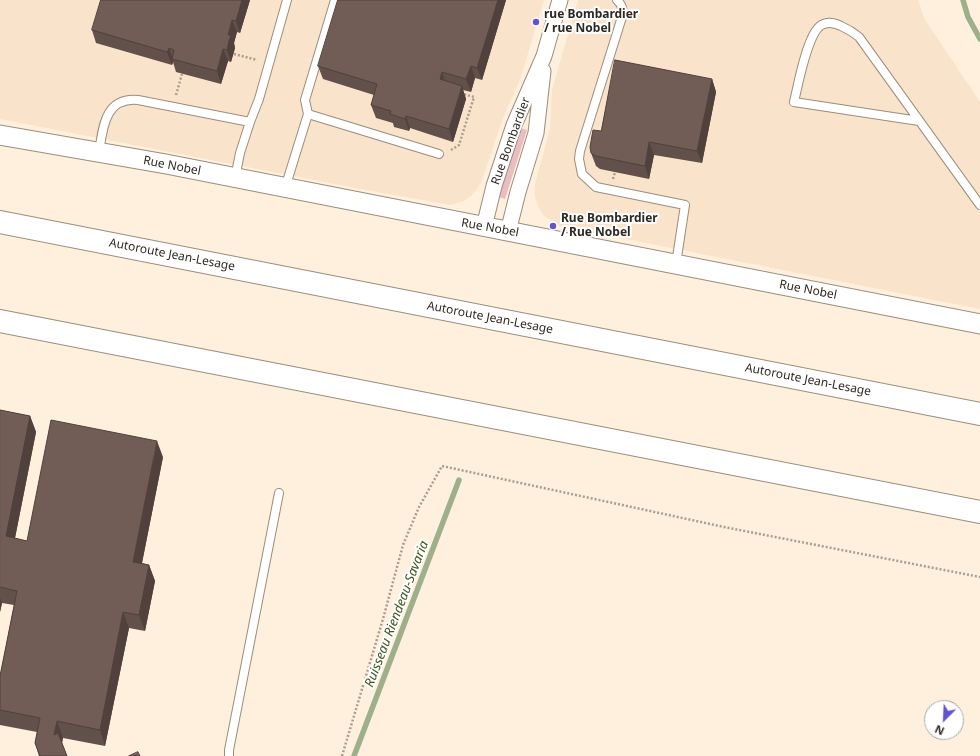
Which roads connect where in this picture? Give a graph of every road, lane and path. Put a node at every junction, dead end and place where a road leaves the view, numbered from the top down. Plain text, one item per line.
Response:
1 (287, 0) edge
2 (335, 0) edge
3 (560, 0) edge
4 (617, 0) edge
5 (234, 54) dead end
6 (243, 56) dead end
7 (544, 56) junction
8 (182, 74) edge
9 (179, 84) dead end
10 (460, 93) edge
11 (308, 114) junction
12 (919, 121) junction
13 (250, 122) junction
14 (0, 134) edge
15 (99, 152) junction
16 (443, 153) joint
17 (616, 172) edge
18 (614, 177) dead end
19 (235, 178) junction
20 (285, 189) junction
21 (980, 204) edge
22 (0, 222) edge
23 (484, 227) junction
24 (508, 232) junction
25 (676, 264) junction
26 (0, 321) edge
27 (980, 324) edge
28 (980, 414) edge
29 (279, 493) dead end
30 (980, 512) edge
31 (980, 577) edge
32 (229, 756) edge
33 (342, 756) edge

1 - 13 lane
2 - 11 lane
3 - 7 street, Rue Bombardier
4 - 25 lane
5 - 6 path
7 - 23 street, Rue Bombardier
7 - 24 street, Rue Bombardier
8 - 9 path
10 - 16 path
11 - 16 lane
11 - 20 lane
12 - 12 lane
12 - 21 lane
13 - 15 lane
13 - 19 lane
14 - 15 street, Rue Nobel
15 - 19 street, Rue Nobel
17 - 18 path
19 - 20 street, Rue Nobel
20 - 23 street, Rue Nobel
22 - 28 highway, Autoroute Jean-Lesage
23 - 24 street, Rue Nobel
24 - 25 street, Rue Nobel
25 - 27 street, Rue Nobel
26 - 30 highway
29 - 32 lane
31 - 33 path

